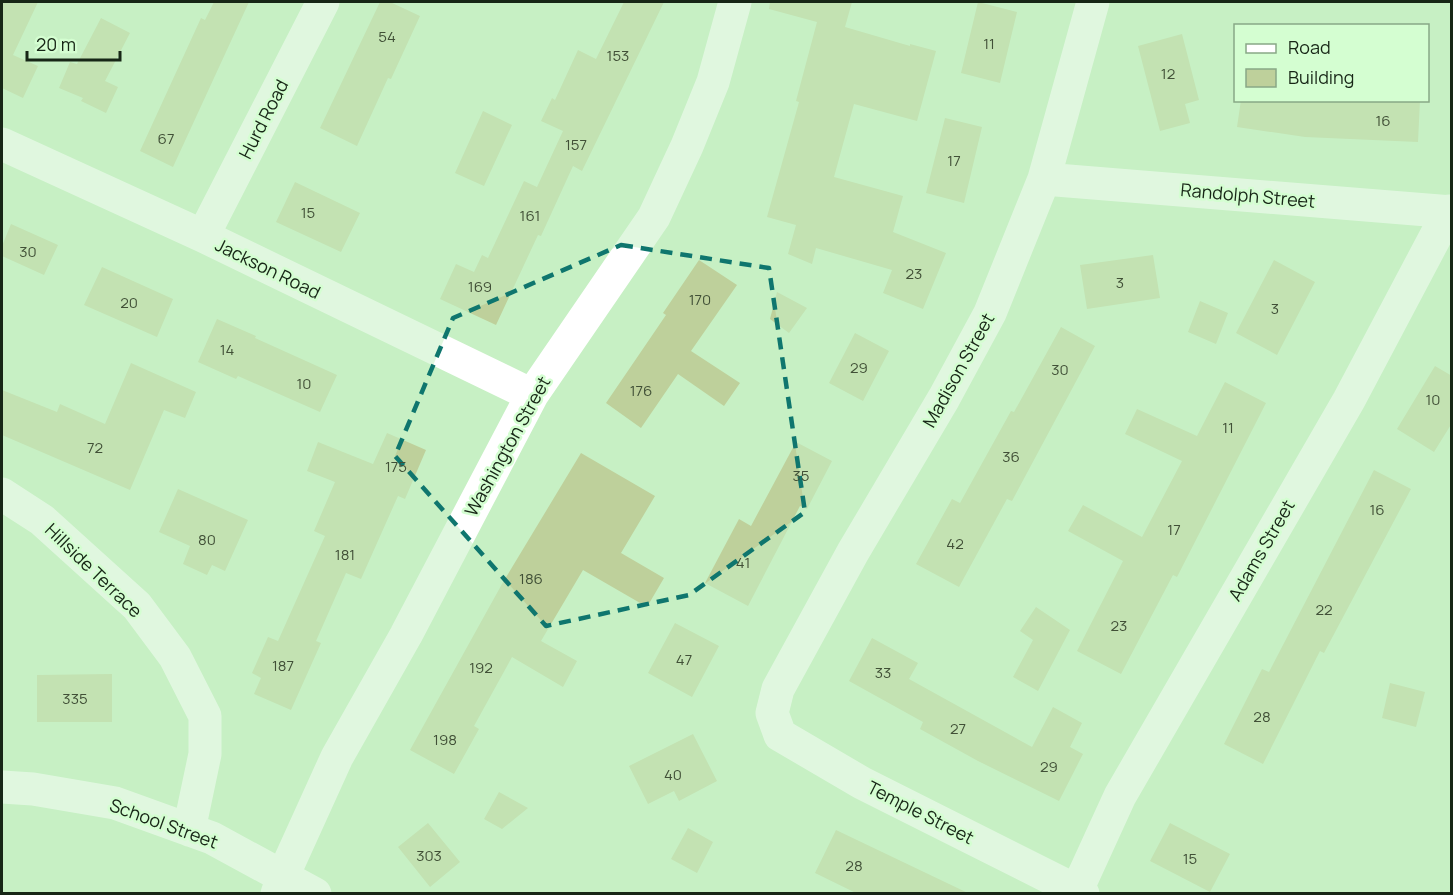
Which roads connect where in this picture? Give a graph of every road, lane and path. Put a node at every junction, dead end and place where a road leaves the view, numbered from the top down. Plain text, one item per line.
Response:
1 (323, 2) edge
2 (735, 2) edge
3 (1094, 2) edge
4 (2, 144) edge
5 (1044, 179) junction
6 (1450, 212) edge
7 (203, 236) junction
8 (532, 395) junction
9 (2, 494) edge
10 (773, 716) joint
11 (2, 788) edge
12 (189, 830) junction
13 (280, 885) edge
14 (1080, 892) edge
15 (315, 894) edge

1 - 7 street, Hurd Road
2 - 8 street, Washington Street
3 - 5 street, Madison Street
4 - 7 street, Jackson Road
5 - 6 street, Randolph Street
5 - 10 street, Madison Street
6 - 14 street, Adams Street
7 - 8 street, Jackson Road
8 - 13 street, Washington Street
9 - 12 street, Hillside Terrace
10 - 14 street, Temple Street
11 - 12 street, School Street
12 - 13 street, School Street
13 - 15 street, School Street

